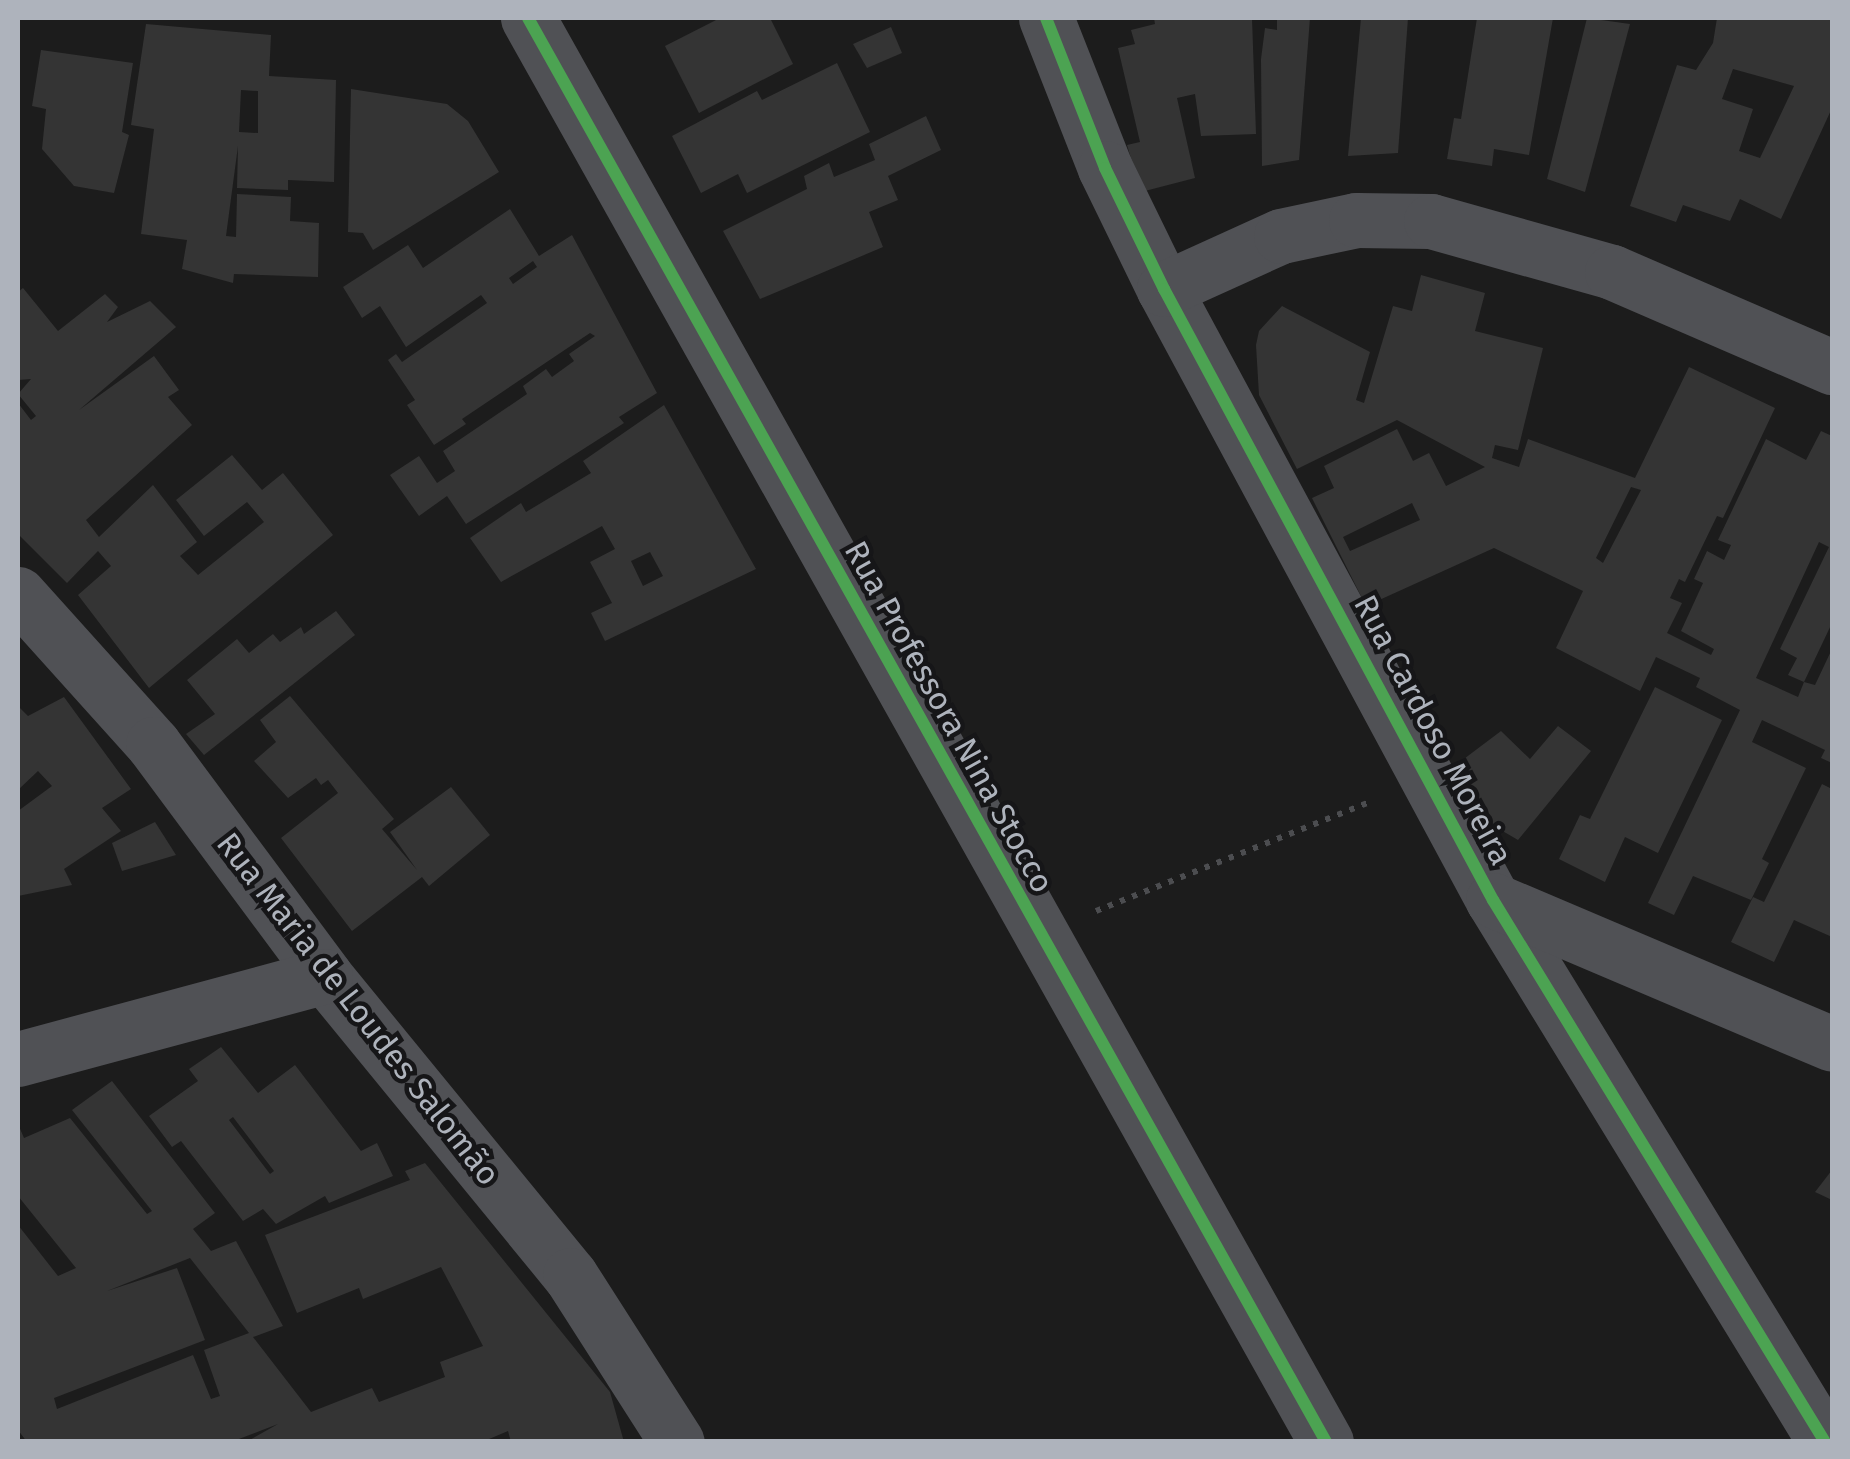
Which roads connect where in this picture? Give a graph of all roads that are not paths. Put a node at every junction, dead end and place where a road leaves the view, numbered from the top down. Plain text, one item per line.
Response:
1 (528, 18) edge
2 (1046, 18) edge
3 (1164, 290) junction
4 (1832, 367) edge
5 (18, 594) edge
6 (1493, 900) junction
7 (325, 976) junction
8 (1832, 1044) edge
9 (18, 1059) edge
10 (677, 1442) edge
11 (1326, 1442) edge
12 (1824, 1442) edge

1 - 11 street, Rua Professora Nina Stocco
2 - 3 street, Rua Cardoso Moreira
3 - 4 street
3 - 6 street, Rua Cardoso Moreira
5 - 7 street, Rua Maria de Loudes Salomão
6 - 8 street
6 - 12 street, Rua Cardoso Moreira
7 - 9 street
7 - 10 street, Rua Maria de Loudes Salomão

